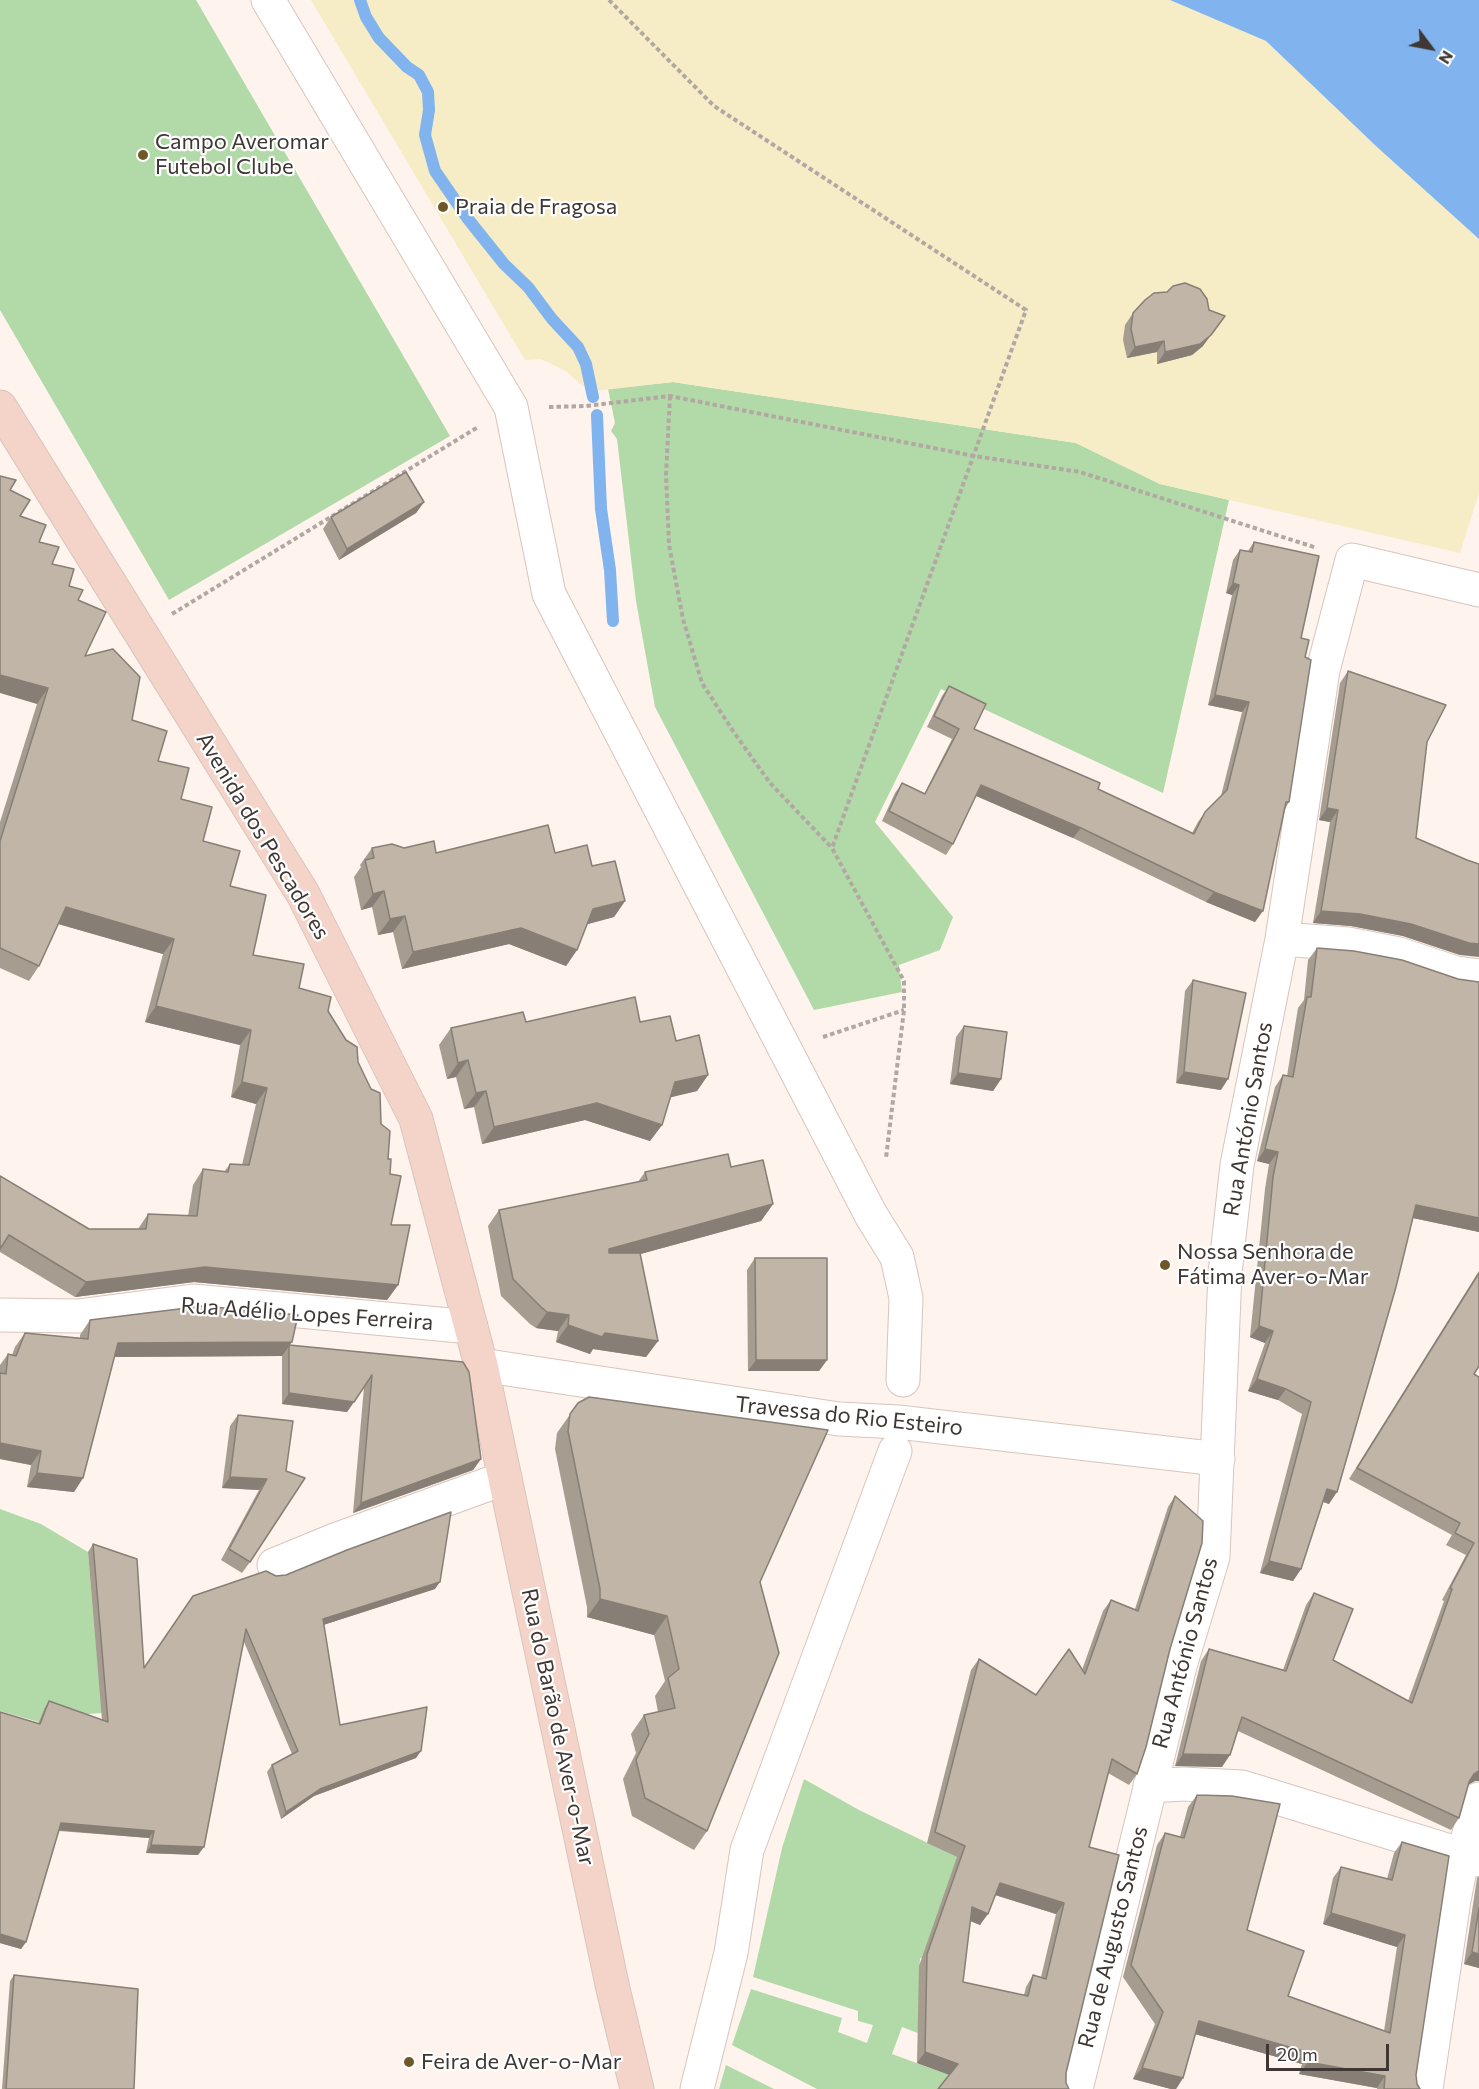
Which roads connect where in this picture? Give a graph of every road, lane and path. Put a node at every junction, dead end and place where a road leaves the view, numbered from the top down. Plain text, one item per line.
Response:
1 (268, 0) edge
2 (609, 0) edge
3 (670, 396) junction
4 (586, 406) dead end
5 (0, 407) edge
6 (511, 407) junction
7 (974, 456) junction
8 (1352, 560) junction
9 (1479, 590) edge
10 (140, 634) junction
11 (832, 848) junction
12 (1282, 939) junction
13 (1479, 976) edge
14 (904, 1010) junction
15 (786, 1050) junction
16 (884, 1169) dead end
17 (0, 1315) edge
18 (471, 1327) junction
19 (481, 1365) junction
20 (903, 1380) dead end
21 (896, 1451) dead end
22 (1218, 1459) junction
23 (505, 1478) junction
24 (274, 1565) dead end
25 (1150, 1786) junction
26 (1479, 1799) edge
27 (1471, 1857) edge
28 (637, 2089) edge
29 (697, 2089) edge
30 (1076, 2089) edge
31 (1426, 2089) edge

1 - 6 street
2 - 7 path
3 - 4 path
3 - 7 path
3 - 11 path
5 - 10 street, Avenida dos Pescadores
6 - 10 path
6 - 15 street
7 - 8 path
7 - 11 path
8 - 9 street
8 - 12 street, Rua António Santos
10 - 18 street, Avenida dos Pescadores
11 - 14 path
12 - 13 street
12 - 22 street, Rua António Santos
14 - 15 path
14 - 16 path
15 - 20 street
17 - 18 street, Rua Adélio Lopes Ferreira
18 - 19 street, Avenida dos Pescadores
19 - 22 street, Travessa do Rio Esteiro
19 - 23 street, Rua do Barão de Aver-o-Mar
21 - 29 street
22 - 25 street, Rua António Santos
23 - 24 street
23 - 28 street, Rua do Barão de Aver-o-Mar
25 - 27 street
25 - 30 street, Rua de Augusto Santos
26 - 27 street
27 - 31 street

